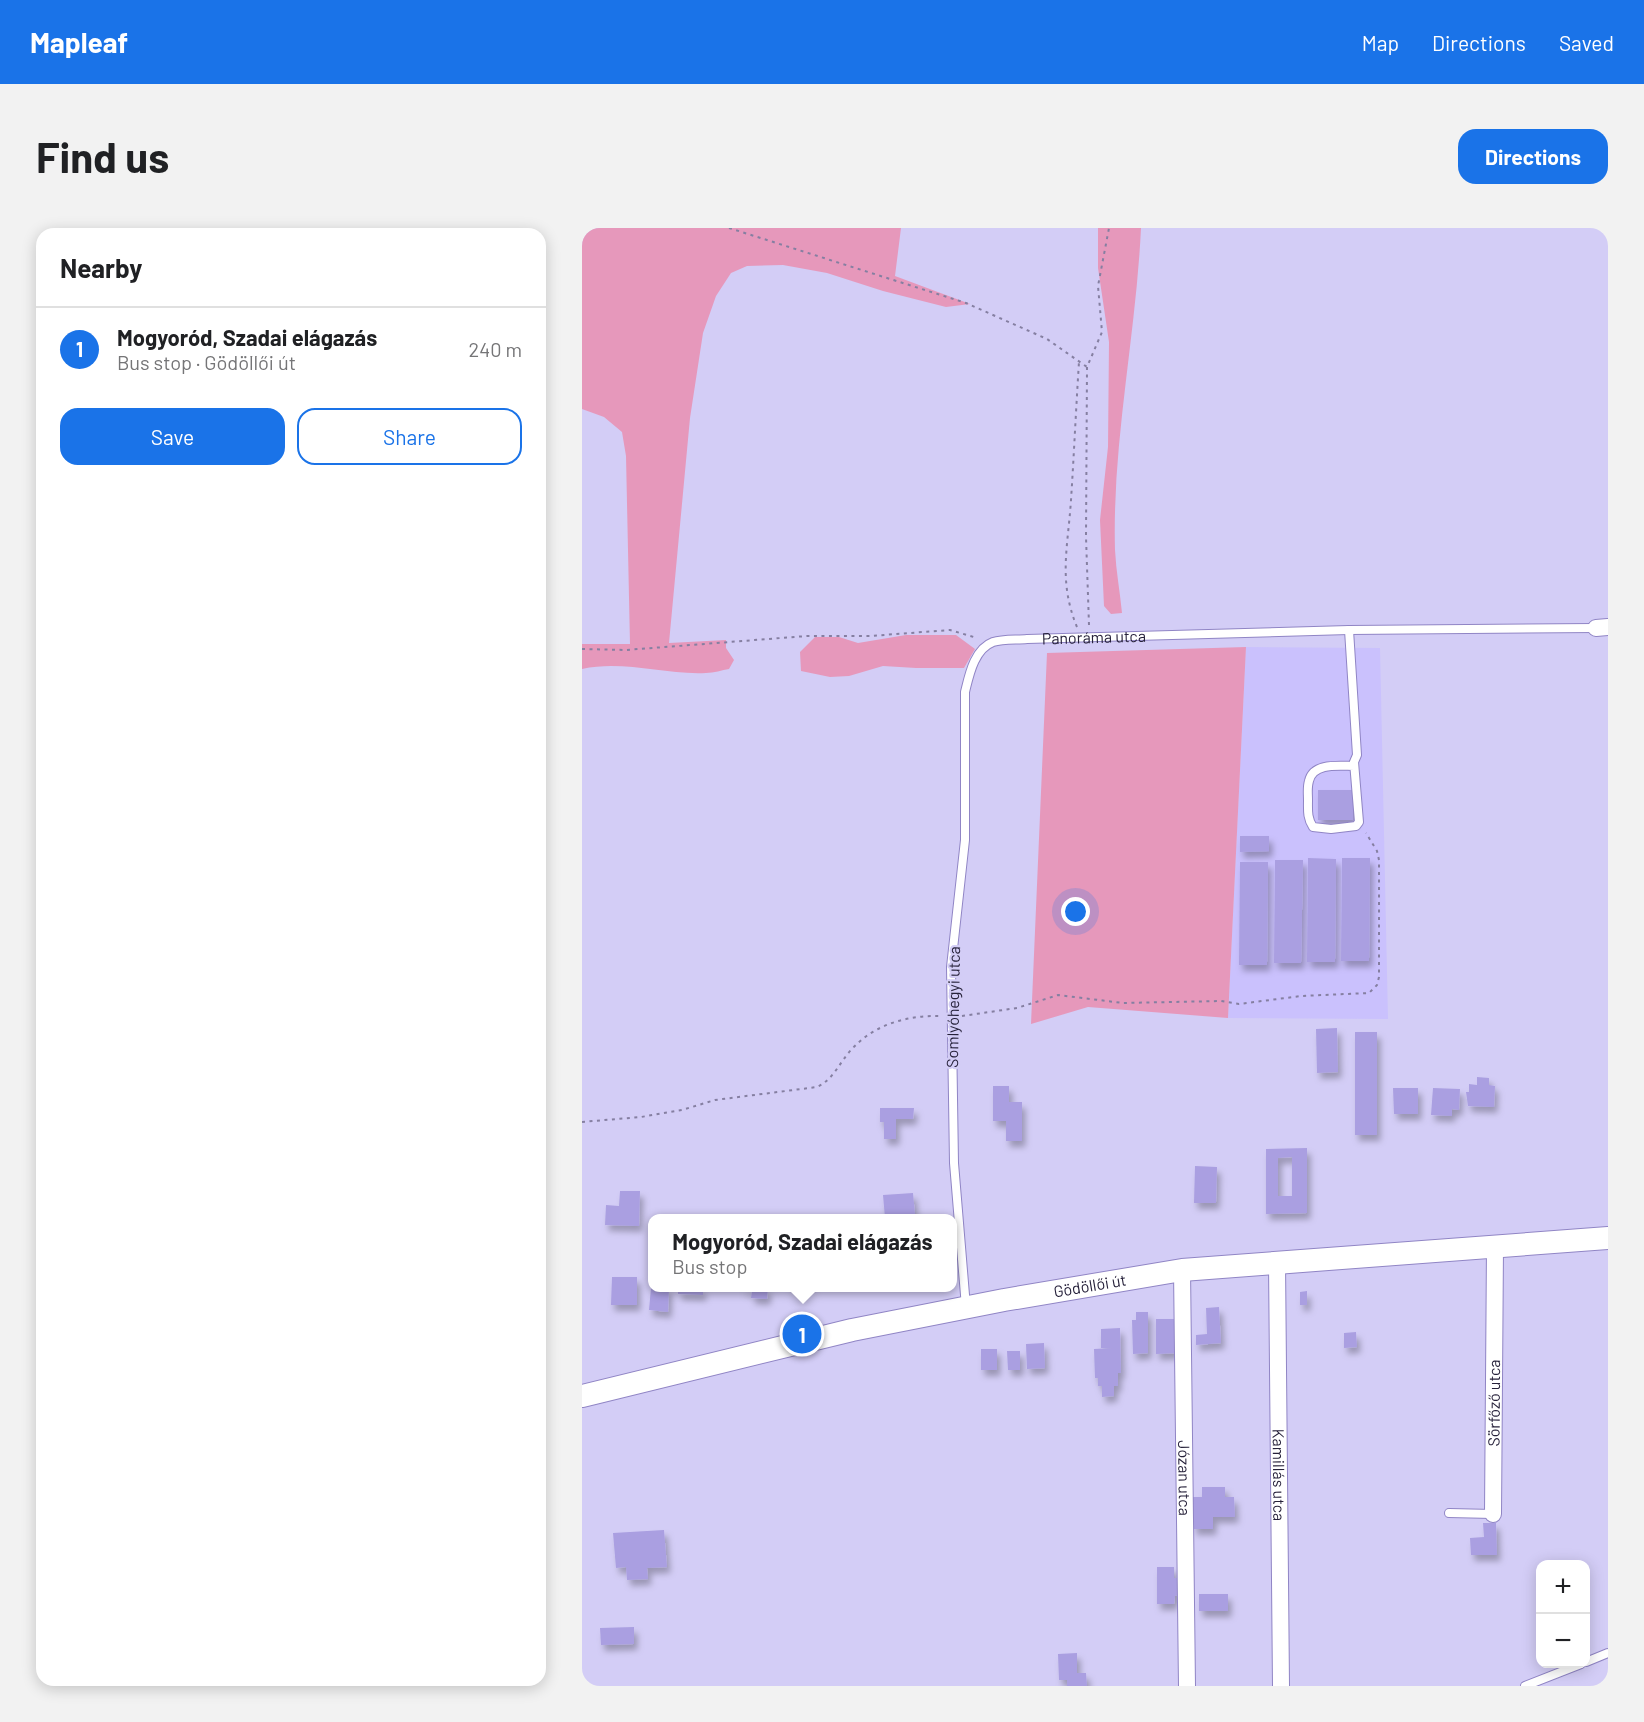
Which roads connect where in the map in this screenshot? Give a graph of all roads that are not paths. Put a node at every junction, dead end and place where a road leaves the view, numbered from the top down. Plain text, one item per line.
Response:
1 (1602, 628) edge
2 (1349, 630) junction
3 (992, 643) joint
4 (1354, 766) junction
5 (1608, 1238) edge
6 (1496, 1247) junction
7 (1277, 1263) junction
8 (1182, 1270) junction
9 (966, 1308) junction
10 (582, 1396) edge
11 (1449, 1513) dead end
12 (1493, 1514) joint
13 (1608, 1653) edge
14 (1590, 1660) edge
15 (1571, 1668) edge
16 (1186, 1686) edge
17 (1281, 1686) edge
18 (1525, 1686) edge

1 - 2 lane, Panoráma utca
2 - 3 lane, Panoráma utca
2 - 4 lane
3 - 9 lane, Somlyóhegyi utca
4 - 4 lane
5 - 6 main road, Gödöllői út
6 - 7 main road, Gödöllői út
6 - 12 street, Sörfőző utca
7 - 8 main road, Gödöllői út
7 - 17 street, Kamillás utca
8 - 9 main road, Gödöllői út
8 - 16 street, Józan utca
9 - 10 main road, Gödöllői út
11 - 12 lane, Sörfőző utca
13 - 14 lane
15 - 18 lane

